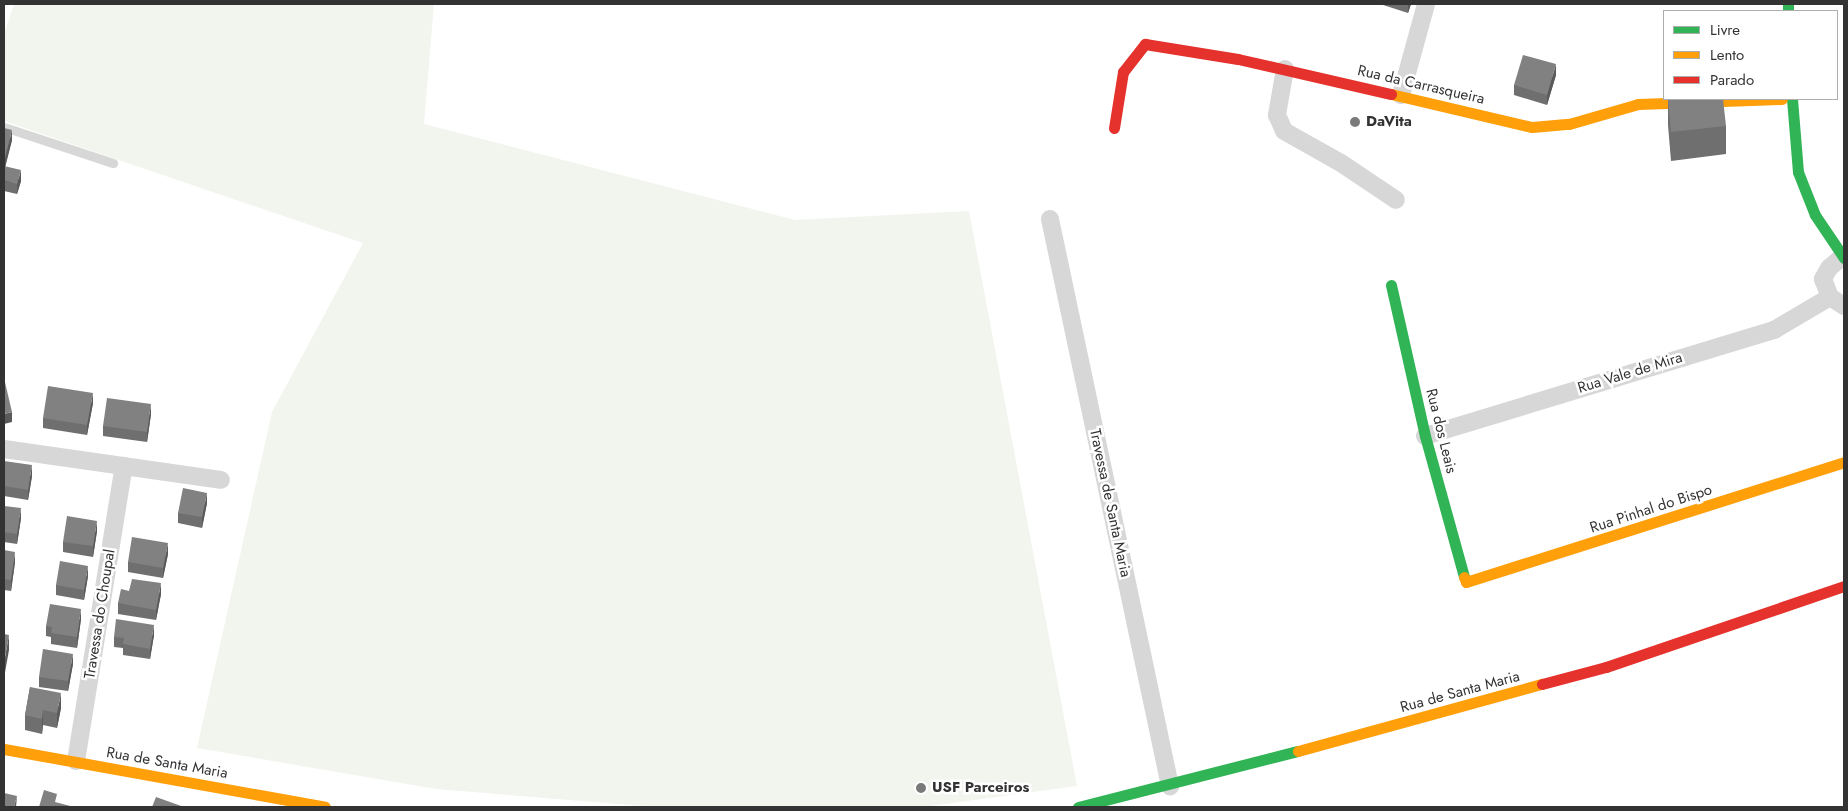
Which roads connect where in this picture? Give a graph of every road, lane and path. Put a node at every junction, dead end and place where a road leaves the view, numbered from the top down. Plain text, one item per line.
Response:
1 (1426, 4) edge
2 (1285, 69) junction
3 (1401, 95) junction
4 (1753, 100) edge
5 (1792, 100) edge
6 (4, 127) edge
7 (1114, 128) dead end
8 (113, 163) dead end
9 (1396, 200) dead end
10 (1050, 219) dead end
11 (1844, 257) edge
12 (1391, 285) dead end
13 (1837, 301) edge
14 (1425, 436) junction
15 (4, 449) edge
16 (1844, 462) edge
17 (124, 466) junction
18 (221, 480) dead end
19 (1466, 582) joint
20 (1844, 586) edge
21 (4, 749) edge
22 (76, 761) junction
23 (1170, 786) junction
24 (325, 807) edge
25 (1078, 807) edge

1 - 3 street
2 - 3 street, Rua da Carrasqueira
2 - 7 street, Rua da Carrasqueira
2 - 9 street
3 - 4 street, Rua da Carrasqueira
5 - 11 street
6 - 8 lane
10 - 23 street, Travessa de Santa Maria
11 - 13 street, Rua Vale de Mira
12 - 14 street, Rua dos Leais
13 - 14 street, Rua Vale de Mira
14 - 19 street, Rua dos Leais
15 - 17 street
16 - 19 street, Rua Pinhal do Bispo
17 - 18 street
17 - 22 street, Travessa do Choupal
20 - 23 street, Rua de Santa Maria
21 - 22 street, Rua de Santa Maria
22 - 24 street, Rua de Santa Maria
23 - 25 street, Rua de Santa Maria

